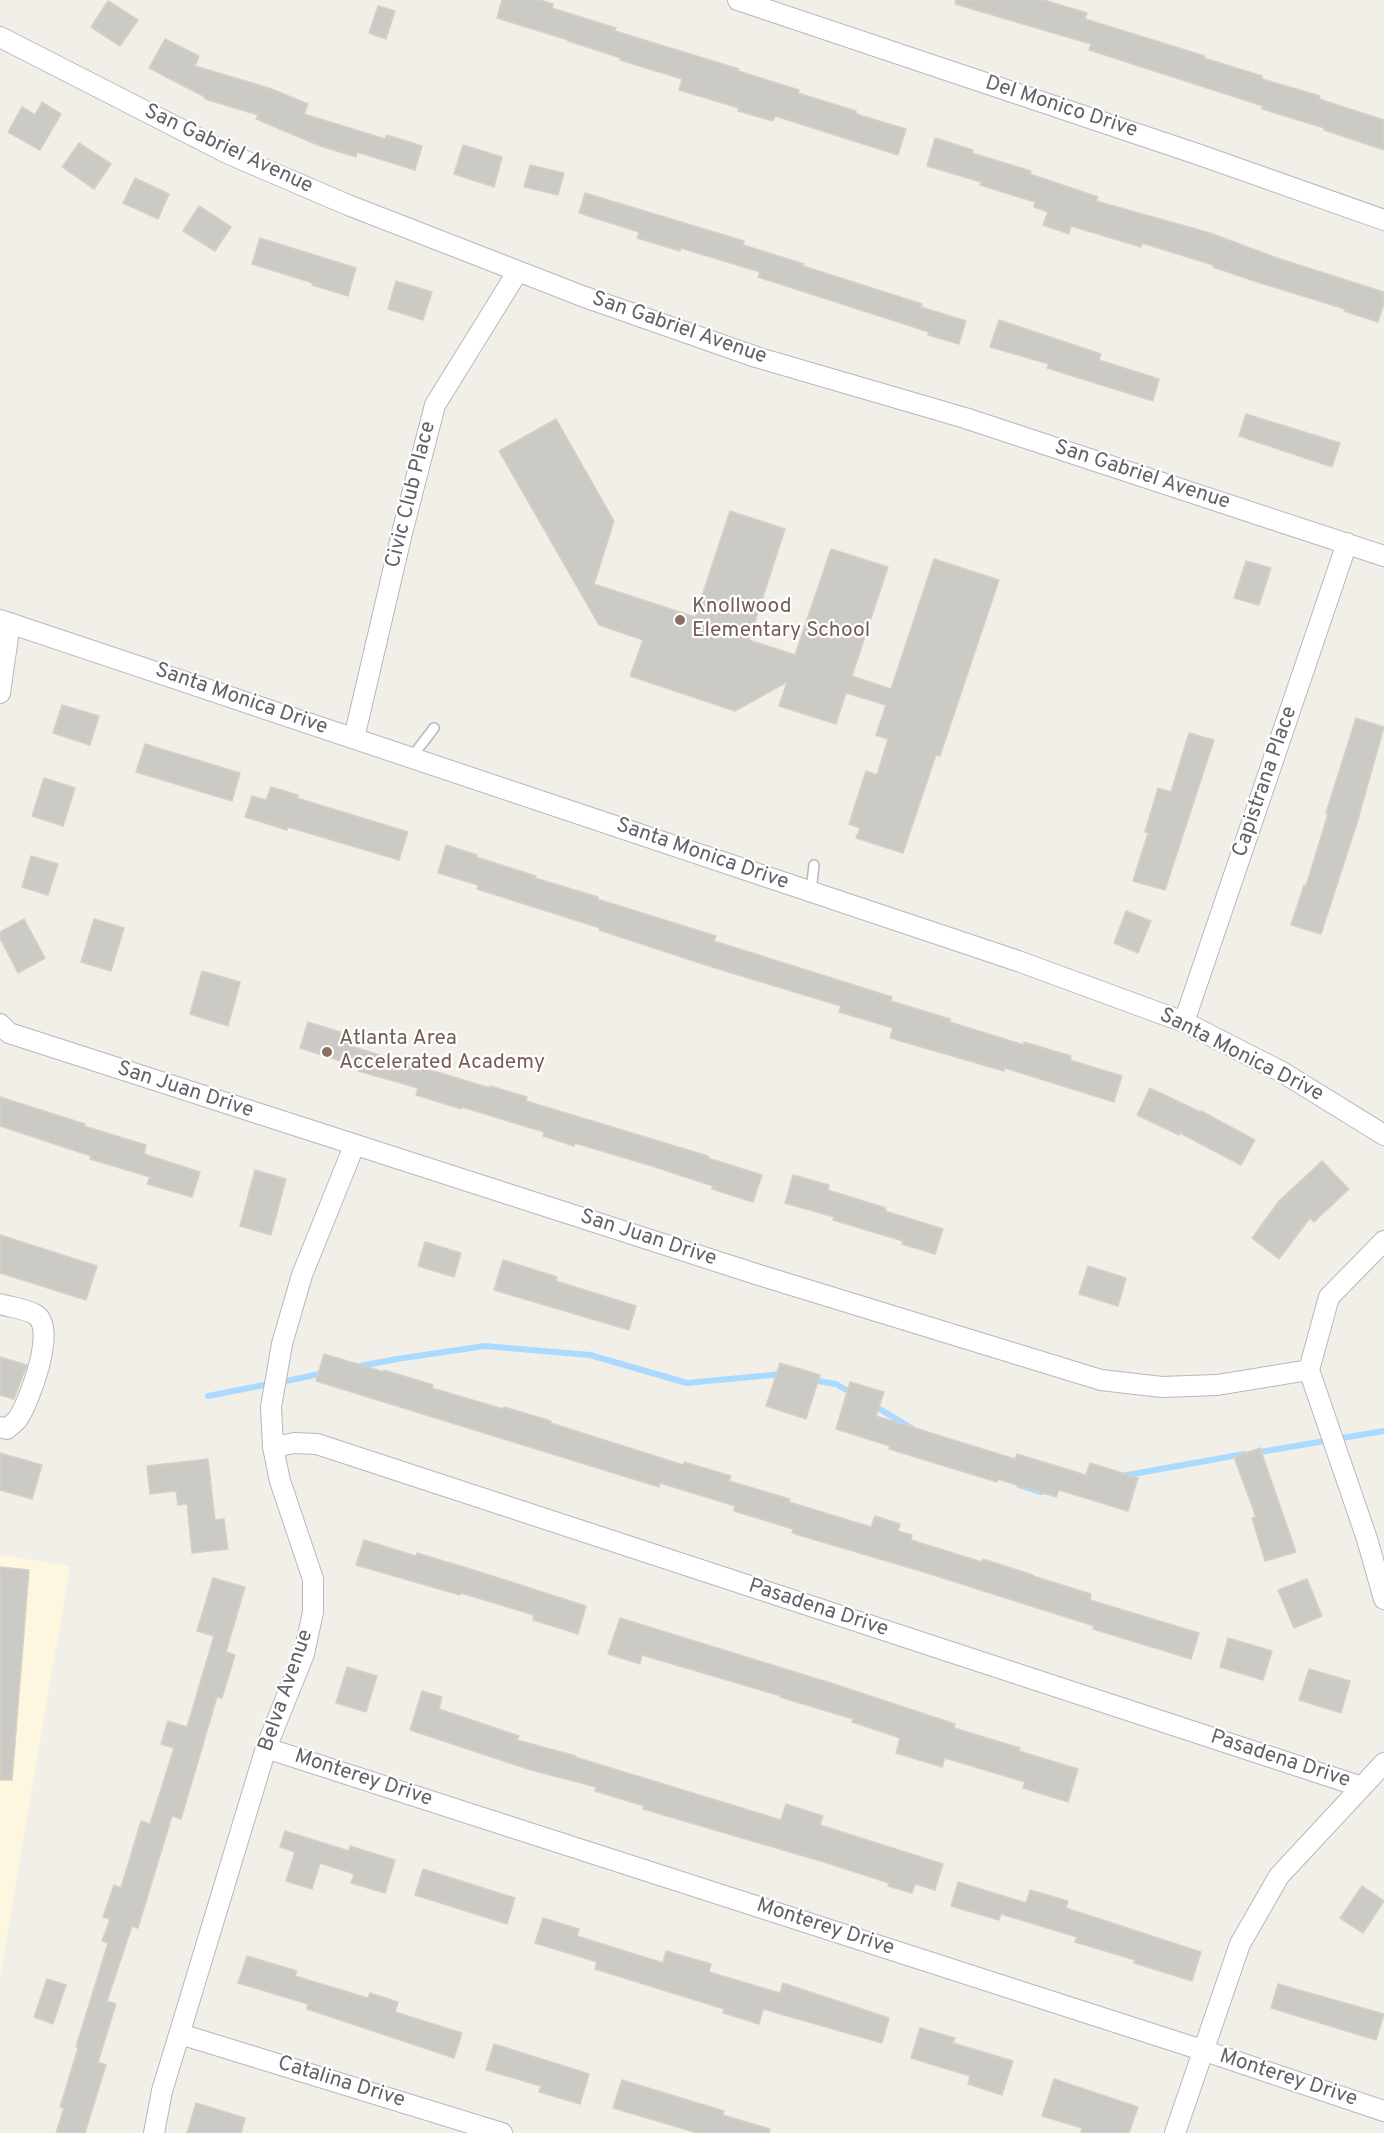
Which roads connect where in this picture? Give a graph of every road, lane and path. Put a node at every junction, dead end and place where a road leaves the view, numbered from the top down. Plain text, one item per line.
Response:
1 (738, 0) edge
2 (0, 37) edge
3 (1384, 220) edge
4 (518, 271) junction
5 (1347, 543) junction
6 (1384, 556) edge
7 (5, 621) edge
8 (0, 693) edge
9 (434, 729) dead end
10 (354, 738) junction
11 (411, 758) junction
12 (814, 865) dead end
13 (811, 891) junction
14 (1184, 1022) junction
15 (0, 1024) edge
16 (1384, 1135) edge
17 (354, 1146) junction
18 (1384, 1241) edge
19 (0, 1304) edge
20 (1309, 1370) junction
21 (0, 1427) edge
22 (273, 1447) junction
23 (1384, 1599) edge
24 (266, 1748) junction
25 (1384, 1763) edge
26 (1362, 1787) junction
27 (180, 2034) junction
28 (1205, 2051) junction
29 (1384, 2111) edge
30 (154, 2133) edge
31 (502, 2133) edge
32 (1175, 2133) edge

1 - 3 street, Del Monico Drive
2 - 4 street, San Gabriel Avenue
4 - 5 street, San Gabriel Avenue
4 - 10 street, Civic Club Place
5 - 6 street, San Gabriel Avenue
5 - 14 street, Capistrana Place
7 - 8 street
7 - 10 street, Santa Monica Drive
9 - 11 lane
10 - 11 street, Santa Monica Drive
11 - 13 street, Santa Monica Drive
12 - 13 lane
13 - 14 street, Santa Monica Drive
14 - 16 street, Santa Monica Drive
15 - 17 street, San Juan Drive
17 - 20 street, San Juan Drive
17 - 22 street, Belva Avenue
18 - 20 street
19 - 21 street
20 - 23 street
22 - 24 street, Belva Avenue
22 - 26 street, Pasadena Drive
24 - 27 street, Belva Avenue
24 - 28 street, Monterey Drive
25 - 26 street
26 - 28 street
27 - 30 street, Belva Avenue
27 - 31 street, Catalina Drive
28 - 29 street, Monterey Drive
28 - 32 street

